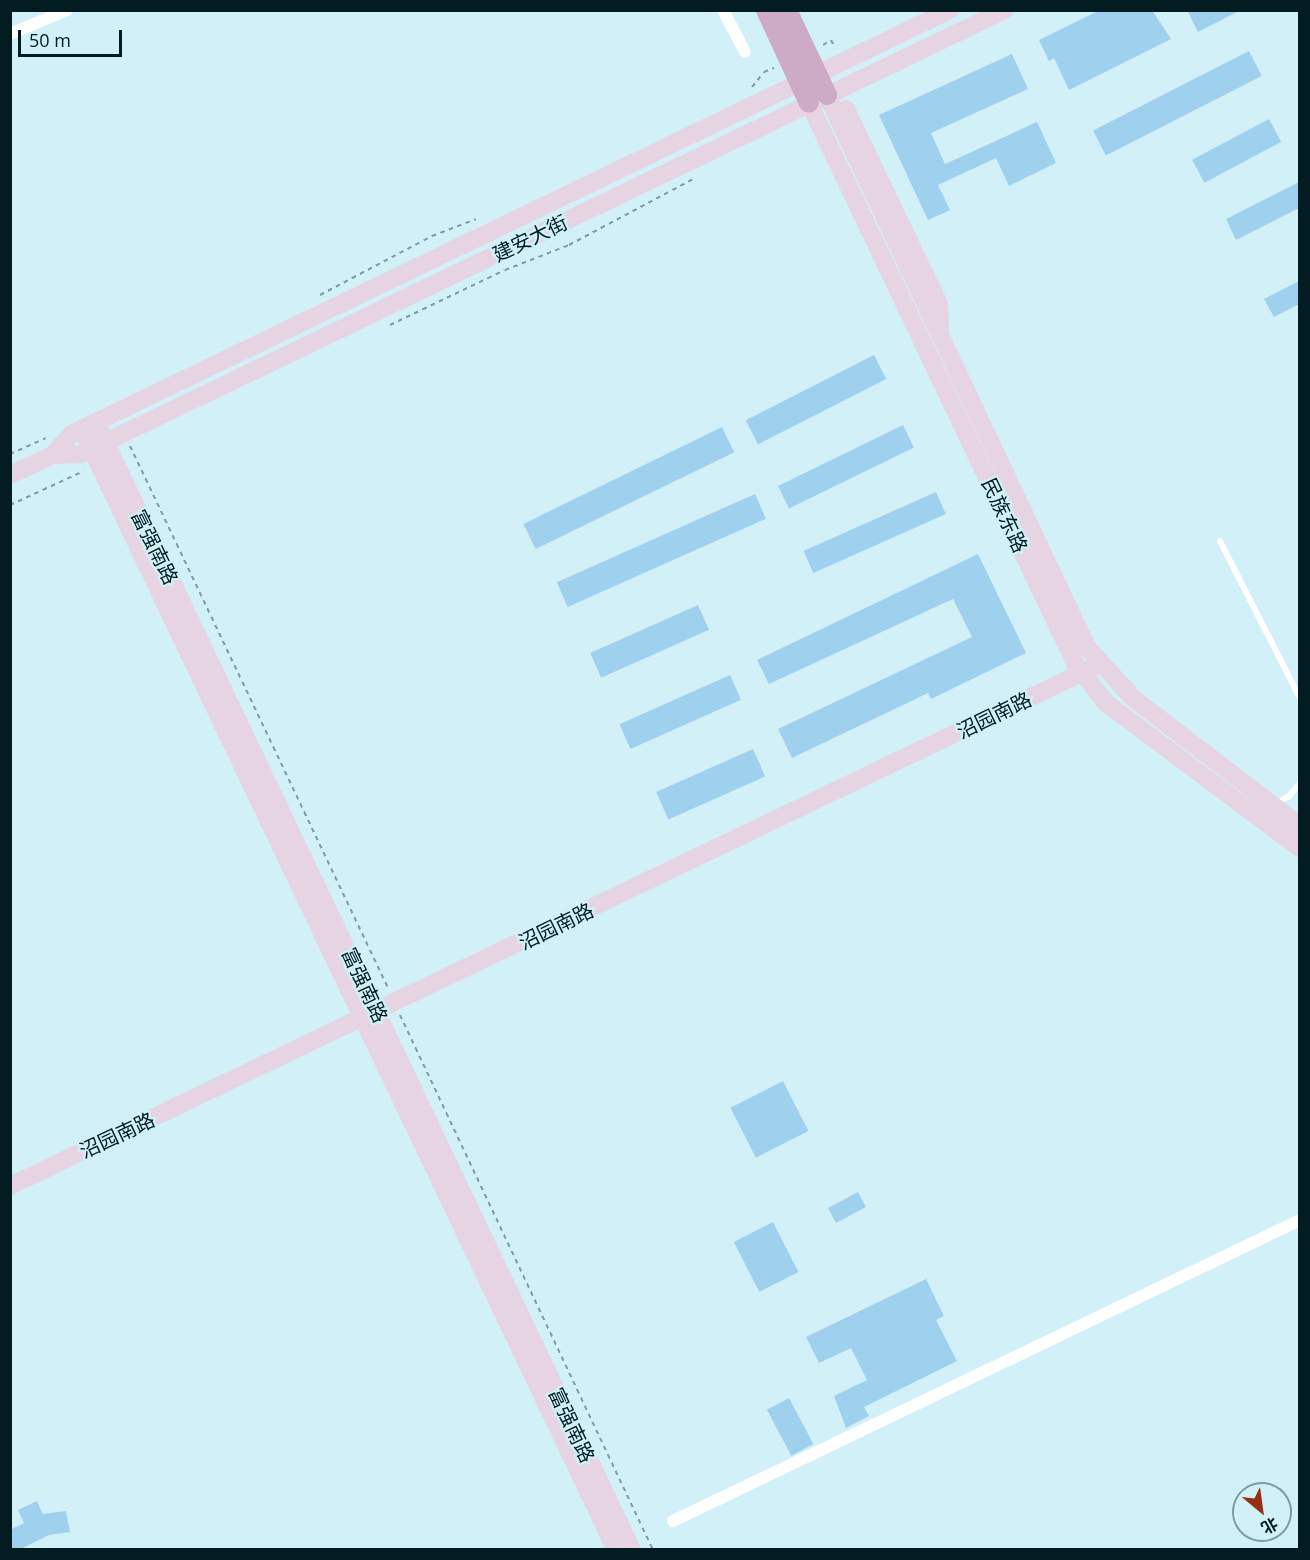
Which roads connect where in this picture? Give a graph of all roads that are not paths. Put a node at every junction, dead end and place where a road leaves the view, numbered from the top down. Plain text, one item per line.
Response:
1 (67, 10) edge
2 (723, 10) edge
3 (766, 10) edge
4 (788, 10) edge
5 (950, 10) edge
6 (1005, 10) edge
7 (10, 34) edge
8 (745, 52) dead end
9 (818, 73) junction
10 (800, 82) junction
11 (824, 96) junction
12 (89, 426) junction
13 (102, 453) junction
14 (53, 455) junction
15 (10, 475) edge
16 (1220, 541) dead end
17 (1100, 664) junction
18 (1083, 672) junction
19 (1299, 698) edge
20 (1299, 783) edge
21 (1273, 806) junction
22 (1299, 826) edge
23 (1299, 848) edge
24 (370, 1016) junction
25 (10, 1186) edge
26 (1299, 1220) edge
27 (673, 1521) dead end
28 (616, 1550) edge
29 (632, 1550) edge

1 - 7 street
2 - 8 street
3 - 10 main road
4 - 9 main road
5 - 9 main road, 建安大街
6 - 11 main road, 建安大街
9 - 10 main road, 建安大街
9 - 11 main road
10 - 11 main road
10 - 12 main road, 建安大街
11 - 13 main road, 建安大街
11 - 17 main road, 民族东路
11 - 18 main road, 民族东路
12 - 13 main road, 富强南路
12 - 14 main road, 建安大街
13 - 14 main road, 建安大街
13 - 24 main road, 富强南路
14 - 15 main road, 建安大街
16 - 19 lane
17 - 18 main road, 沼园南路
17 - 21 main road, 民族东路
18 - 23 main road, 民族东路
18 - 24 main road, 沼园南路
20 - 21 lane
21 - 22 main road, 民族东路
24 - 25 main road, 沼园南路
24 - 28 main road, 富强南路
24 - 29 main road, 富强南路
26 - 27 street

